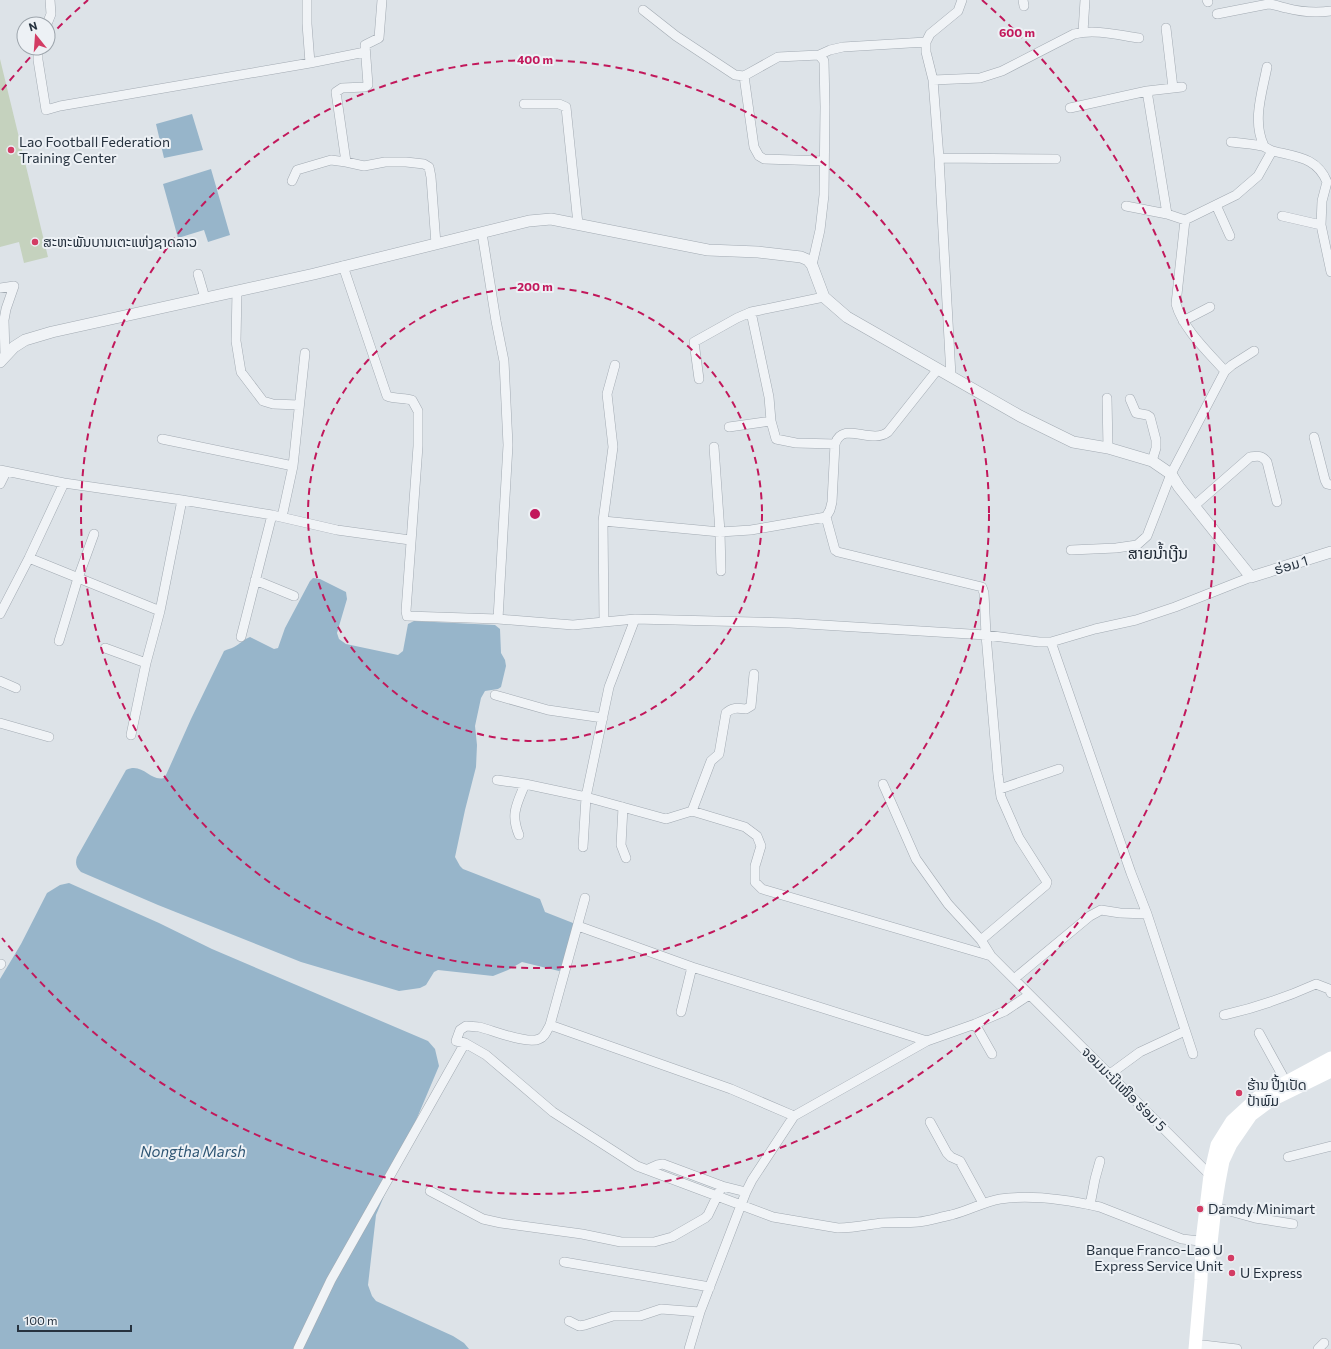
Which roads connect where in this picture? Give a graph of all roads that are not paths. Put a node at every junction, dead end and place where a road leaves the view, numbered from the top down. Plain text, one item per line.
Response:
1 (50, 0) edge
2 (307, 0) edge
3 (382, 0) edge
4 (962, 0) edge
5 (1085, 0) edge
6 (643, 10) dead end
7 (1331, 11) edge
8 (1217, 14) dead end
9 (50, 16) edge
10 (1166, 28) dead end
11 (1083, 32) junction
12 (1139, 38) dead end
13 (926, 42) junction
14 (365, 52) junction
15 (819, 55) junction
16 (38, 56) edge
17 (310, 63) junction
18 (1267, 67) dead end
19 (744, 76) junction
20 (933, 80) junction
21 (1147, 91) junction
22 (524, 104) dead end
23 (1070, 108) dead end
24 (1231, 142) dead end
25 (1268, 149) junction
26 (939, 158) junction
27 (1056, 159) dead end
28 (824, 161) junction
29 (346, 162) junction
30 (292, 181) dead end
31 (1329, 184) edge
32 (1216, 205) junction
33 (1126, 206) dead end
34 (1167, 214) junction
35 (1282, 216) dead end
36 (1185, 220) junction
37 (578, 224) junction
38 (1321, 225) junction
39 (482, 233) junction
40 (1230, 236) dead end
41 (436, 244) junction
42 (1330, 261) edge
43 (812, 265) junction
44 (342, 266) junction
45 (1331, 272) edge
46 (198, 274) dead end
47 (0, 288) edge
48 (237, 291) junction
49 (824, 297) junction
50 (205, 298) junction
51 (1210, 307) dead end
52 (751, 312) junction
53 (1183, 321) junction
54 (1254, 351) dead end
55 (305, 353) dead end
56 (2, 359) edge
57 (615, 365) dead end
58 (938, 369) junction
59 (1225, 371) junction
60 (951, 376) junction
61 (699, 380) dead end
62 (1107, 398) dead end
63 (1130, 399) dead end
64 (299, 405) junction
65 (770, 421) junction
66 (729, 427) dead end
67 (1314, 437) dead end
68 (162, 439) dead end
69 (835, 444) junction
70 (714, 447) dead end
71 (1108, 448) junction
72 (1152, 461) junction
73 (293, 466) junction
74 (3, 471) edge
75 (1171, 474) junction
76 (64, 483) junction
77 (0, 484) edge
78 (1331, 485) edge
79 (182, 500) junction
80 (1277, 502) dead end
81 (1194, 506) junction
82 (272, 515) junction
83 (282, 517) junction
84 (826, 517) junction
85 (603, 521) junction
86 (720, 532) junction
87 (94, 534) dead end
88 (410, 540) junction
89 (1071, 550) dead end
90 (1331, 552) edge
91 (29, 558) junction
92 (721, 571) dead end
93 (1251, 577) junction
94 (78, 578) junction
95 (255, 580) junction
96 (294, 596) dead end
97 (160, 611) junction
98 (0, 614) edge
99 (635, 619) junction
100 (498, 620) junction
101 (604, 622) junction
102 (986, 635) junction
103 (241, 637) dead end
104 (60, 641) dead end
105 (1051, 642) junction
106 (105, 648) dead end
107 (146, 663) junction
108 (754, 674) dead end
109 (0, 681) edge
110 (16, 688) dead end
111 (495, 695) dead end
112 (603, 718) junction
113 (0, 723) edge
114 (131, 736) dead end
115 (49, 737) dead end
116 (1059, 769) dead end
117 (497, 780) dead end
118 (525, 784) junction
119 (883, 784) dead end
120 (1000, 789) junction
121 (586, 797) junction
122 (623, 807) junction
123 (692, 811) junction
124 (519, 835) dead end
125 (583, 848) dead end
126 (626, 858) dead end
127 (585, 898) dead end
128 (1147, 914) junction
129 (578, 926) junction
130 (981, 940) junction
131 (991, 956) junction
132 (692, 967) junction
133 (1014, 979) junction
134 (1331, 993) edge
135 (1029, 995) junction
136 (681, 1012) dead end
137 (1224, 1016) dead end
138 (975, 1024) junction
139 (550, 1025) junction
140 (1185, 1030) junction
141 (1259, 1033) dead end
142 (927, 1041) junction
143 (465, 1043) junction
144 (992, 1054) dead end
145 (1193, 1054) dead end
146 (1331, 1058) edge
147 (1331, 1071) edge
148 (1110, 1074) junction
149 (1286, 1082) junction
150 (794, 1116) junction
151 (930, 1122) dead end
152 (1331, 1146) edge
153 (1288, 1157) dead end
154 (1100, 1161) dead end
155 (648, 1169) junction
156 (1214, 1178) junction
157 (722, 1186) junction
158 (430, 1191) dead end
159 (746, 1192) junction
160 (718, 1197) junction
161 (983, 1203) junction
162 (741, 1204) junction
163 (1090, 1205) junction
164 (1215, 1207) junction
165 (1293, 1224) dead end
166 (1207, 1242) junction
167 (564, 1262) dead end
168 (710, 1287) junction
169 (700, 1312) junction
170 (569, 1321) dead end
171 (1200, 1348) edge
172 (298, 1349) edge
173 (689, 1349) edge
174 (1237, 1349) edge

1 - 9 street
2 - 17 street
3 - 14 street
4 - 13 street
5 - 11 street
6 - 19 street
7 - 8 street
10 - 21 street
11 - 12 street
11 - 20 street
13 - 15 street
13 - 20 street
14 - 17 street
14 - 29 street
15 - 19 street
15 - 28 street
16 - 17 street
18 - 25 street
19 - 28 street
20 - 26 street
21 - 23 street
21 - 34 street
22 - 37 street
24 - 25 street
25 - 31 street
25 - 32 street
26 - 27 street
26 - 60 street
28 - 43 street
29 - 30 street
29 - 41 street
31 - 38 street
32 - 36 street
32 - 40 street
33 - 34 street
34 - 36 street
35 - 38 street
36 - 53 street
37 - 39 street
37 - 43 street
38 - 42 street
39 - 41 street
39 - 100 street
41 - 44 street
42 - 45 street
43 - 49 street
44 - 48 street
44 - 88 street
46 - 50 street
47 - 56 street
48 - 50 street
48 - 64 street
49 - 52 street
49 - 58 street
50 - 56 street
51 - 53 street
52 - 61 street
52 - 65 street
53 - 59 street
54 - 59 street
55 - 64 street
57 - 85 street
58 - 60 street
58 - 69 street
59 - 75 street
60 - 71 street
62 - 71 street
63 - 72 street
64 - 73 street
65 - 66 street
65 - 69 street
67 - 78 street
68 - 73 street
69 - 84 street
70 - 86 street
71 - 72 street
72 - 75 street
73 - 83 street
74 - 76 street
74 - 77 street
75 - 81 street
75 - 89 street
76 - 79 street
76 - 91 street
79 - 82 street
79 - 97 street
80 - 81 street
81 - 93 street
82 - 83 street
82 - 95 street
83 - 88 street
84 - 86 street
84 - 102 street
85 - 86 street
85 - 101 street
86 - 92 street
87 - 94 street
88 - 100 street
90 - 93 street, ຮ່ອມ 1
91 - 94 street
91 - 98 street
93 - 105 street
94 - 97 street
94 - 104 street
95 - 96 street
95 - 103 street
97 - 107 street
99 - 101 street
99 - 102 street
99 - 112 street
100 - 101 street
102 - 105 street
102 - 120 street
105 - 128 street
106 - 107 street
107 - 114 street
108 - 123 street
109 - 110 street
111 - 112 street
112 - 121 street
113 - 115 street
116 - 120 street
117 - 118 street
118 - 121 street
118 - 124 street
119 - 130 street, ຈອມມະນີເໜືອ ຮ່ອມ 5
120 - 130 street
121 - 122 street
121 - 125 street
122 - 123 street
122 - 126 street
123 - 131 street
127 - 129 street
128 - 133 street
128 - 140 street
129 - 132 street
129 - 139 street
130 - 131 street, ຈອມມະນີເໜືອ ຮ່ອມ 5
131 - 133 street, ຈອມມະນີເໜືອ ຮ່ອມ 5
132 - 136 street
132 - 142 street
133 - 135 street, ຈອມມະນີເໜືອ ຮ່ອມ 5
134 - 137 street
135 - 138 street
135 - 148 street, ຈອມມະນີເໜືອ ຮ່ອມ 5
138 - 142 street
138 - 144 street
139 - 143 street
139 - 150 street
140 - 145 street
140 - 148 street
141 - 149 street
142 - 150 street
143 - 155 street
143 - 172 street
146 - 149 main road
147 - 156 main road
148 - 156 street, ຈອມມະນີເໜືອ ຮ່ອມ 5
149 - 156 main road
150 - 159 street
151 - 161 street
152 - 153 street
154 - 163 street
155 - 157 street
155 - 160 street
156 - 164 main road
156 - 166 main road
157 - 159 street
157 - 160 street
158 - 160 street
159 - 162 street
160 - 162 street
161 - 162 street
161 - 163 street
162 - 168 street
163 - 166 street
164 - 165 street
164 - 166 main road
166 - 171 main road
167 - 168 street
168 - 169 street
169 - 170 street
169 - 173 street
171 - 174 street

